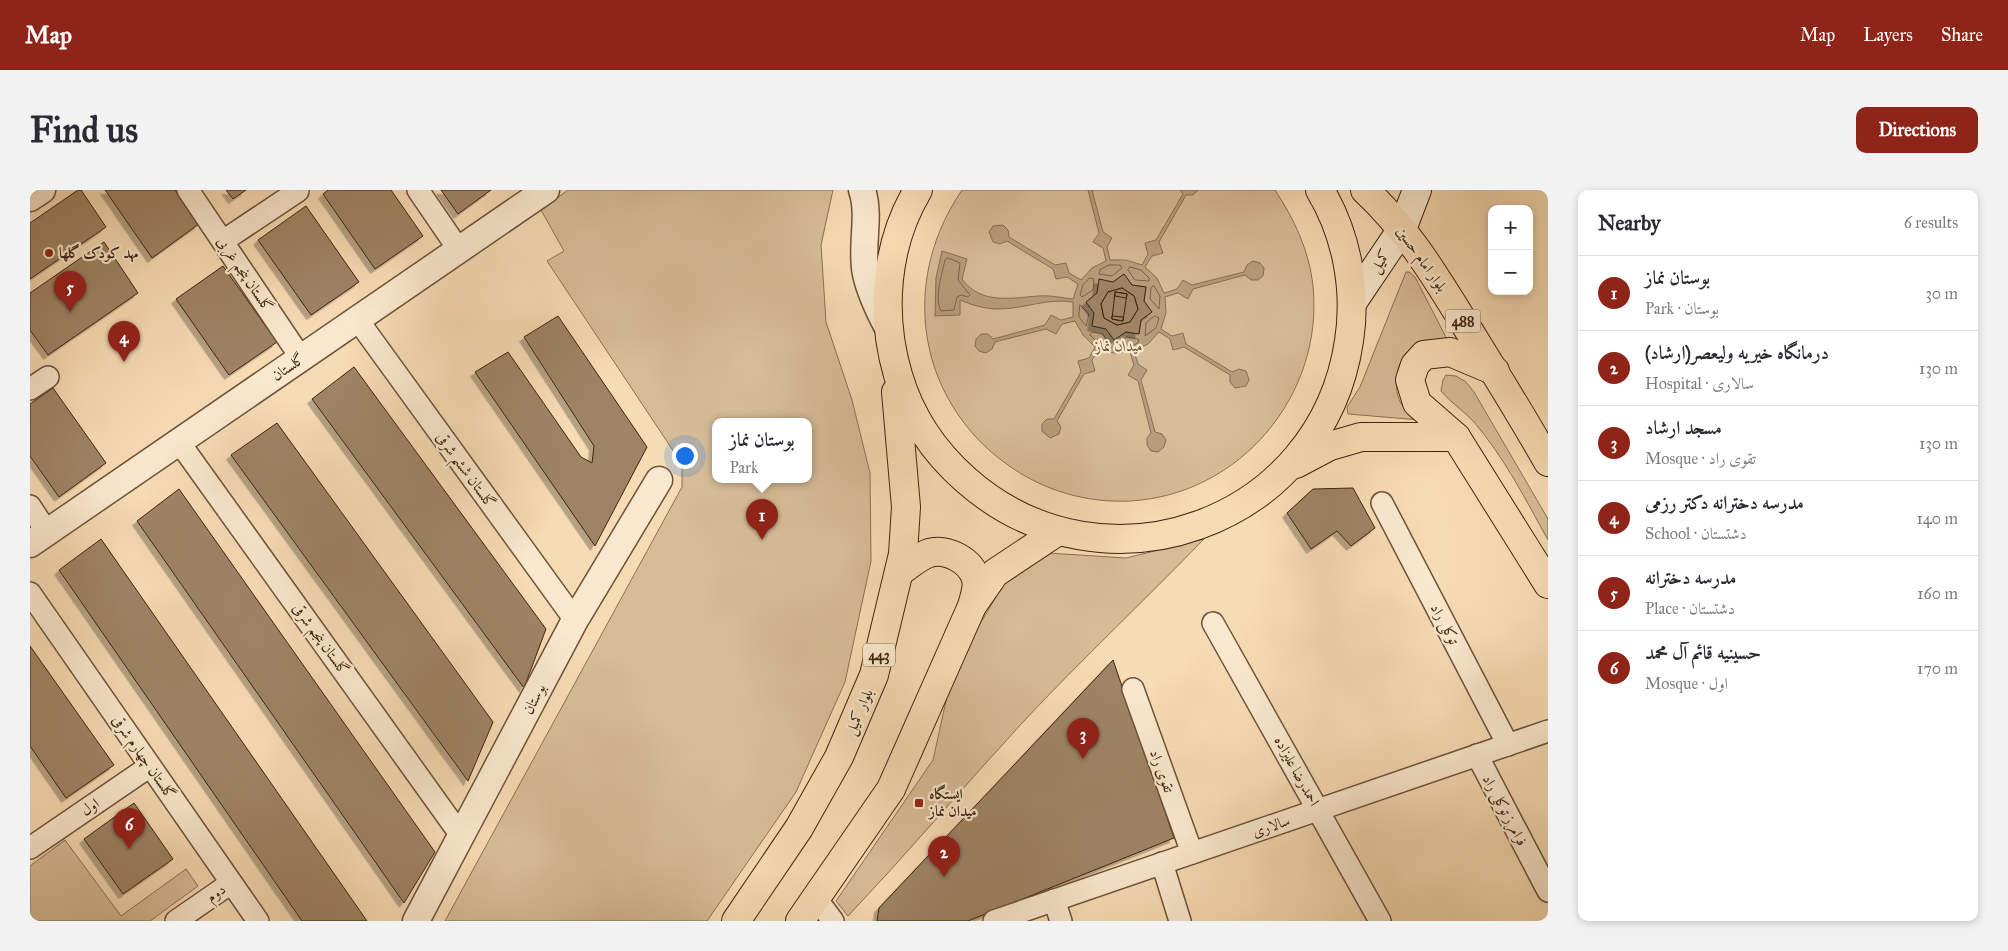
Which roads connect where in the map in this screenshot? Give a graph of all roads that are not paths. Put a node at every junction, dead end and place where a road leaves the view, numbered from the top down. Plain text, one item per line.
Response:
1 (42, 190) edge
2 (188, 190) edge
3 (418, 190) edge
4 (546, 190) edge
5 (862, 190) edge
6 (1320, 190) edge
7 (1365, 190) edge
8 (1417, 190) edge
9 (298, 191) dead end
10 (917, 191) edge
11 (30, 198) edge
12 (1402, 229) junction
13 (223, 241) junction
14 (459, 250) junction
15 (1352, 304) junction
16 (357, 320) junction
17 (888, 328) junction
18 (892, 355) junction
19 (302, 358) junction
20 (1495, 372) junction
21 (48, 377) dead end
22 (30, 389) edge
23 (1456, 437) junction
24 (179, 442) junction
25 (1548, 462) edge
26 (1287, 469) junction
27 (659, 480) dead end
28 (1382, 503) dead end
29 (30, 506) edge
30 (1058, 531) junction
31 (39, 538) edge
32 (898, 572) junction
33 (1548, 584) edge
34 (30, 594) edge
35 (972, 606) junction
36 (575, 620) junction
37 (1214, 623) dead end
38 (1133, 689) dead end
39 (1548, 731) edge
40 (1508, 744) junction
41 (1477, 755) junction
42 (150, 766) junction
43 (1319, 810) junction
44 (462, 837) junction
45 (30, 848) edge
46 (1192, 853) junction
47 (1162, 863) junction
48 (231, 883) junction
49 (1548, 891) edge
50 (815, 897) junction
51 (1054, 900) junction
52 (176, 921) edge
53 (258, 921) edge
54 (416, 921) edge
55 (736, 921) edge
56 (800, 921) edge
57 (833, 921) edge
58 (994, 921) edge
59 (1061, 921) edge
60 (1180, 921) edge
61 (1380, 921) edge

1 - 11 street
2 - 13 street, گلستان پنجم غربی
3 - 14 street
4 - 14 street, گلستان
5 - 17 street
6 - 15 main road
7 - 12 main road, بلوار امام حسین / 488
8 - 12 main road, کمیل
9 - 13 street
10 - 17 main road
12 - 15 main road, کمیل
12 - 20 main road, بلوار امام حسین / 488
13 - 19 street, گلستان پنجم غربی
14 - 16 street, گلستان
15 - 26 main road
16 - 19 street, گلستان
16 - 36 street, گلستان ششم شرقی
17 - 18 main road
18 - 30 main road
18 - 32 main road, بلوار کمیل / 443
19 - 24 street, گلستان
20 - 23 main road
20 - 25 main road, بلوار امام حسین / 488
21 - 22 street
23 - 26 main road
23 - 33 main road
24 - 31 street, گلستان
24 - 44 street, گلستان پنجم شرقی
26 - 30 main road
27 - 36 street, بوستان
28 - 40 street, توکلی راد
29 - 31 street
30 - 35 main road
32 - 35 main road
32 - 55 main road, بلوار کمیل / 443
34 - 42 street, گلستان چهارم شرقی
35 - 50 main road
36 - 44 street, بوستان
37 - 43 street, احمدرضا علیزاده
38 - 46 street, تقوی راد
39 - 40 street, سالاری
40 - 41 street, سالاری
41 - 43 street, سالاری
41 - 49 street, فرامرز توکلی راد
42 - 45 street, اول
42 - 48 street, گلستان چهارم شرقی
43 - 46 street, سالاری
43 - 61 street, احمدرضا علیزاده
44 - 54 street, بوستان
46 - 47 street, سالاری
47 - 51 street, سالاری
47 - 60 street
48 - 52 street, دوم
48 - 53 street, گلستان چهارم شرقی
50 - 56 main road
50 - 57 street
51 - 58 street, سالاری
51 - 59 street

